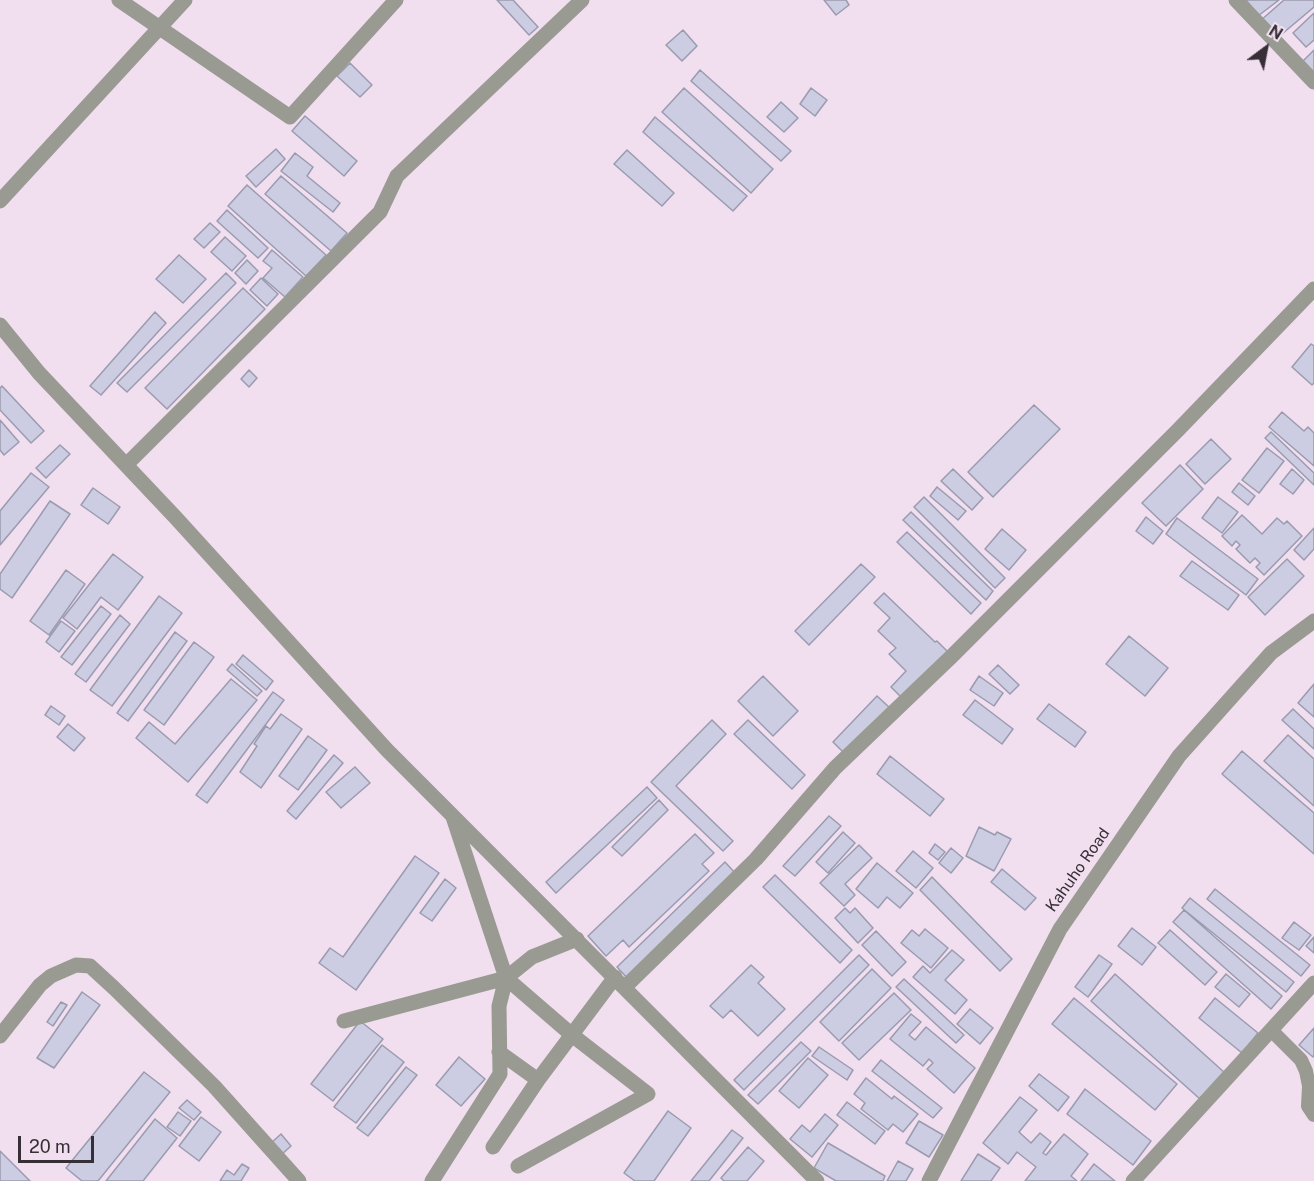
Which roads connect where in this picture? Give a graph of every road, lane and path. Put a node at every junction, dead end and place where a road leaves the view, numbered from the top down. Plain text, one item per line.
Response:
1 (119, 0) edge
2 (185, 0) edge
3 (396, 0) edge
4 (582, 0) edge
5 (1236, 0) edge
6 (160, 27) junction
7 (1314, 82) edge
8 (0, 201) edge
9 (1314, 289) edge
10 (0, 325) edge
11 (126, 465) junction
12 (1314, 621) edge
13 (452, 814) junction
14 (577, 939) junction
15 (506, 978) junction
16 (620, 982) junction
17 (1314, 983) edge
18 (344, 1021) dead end
19 (1271, 1030) junction
20 (572, 1035) junction
21 (0, 1036) edge
22 (499, 1052) junction
23 (538, 1080) junction
24 (1314, 1115) edge
25 (493, 1147) dead end
26 (518, 1166) dead end
27 (299, 1181) edge
28 (432, 1181) edge
29 (817, 1181) edge
30 (929, 1181) edge
31 (1132, 1181) edge

1 - 6 street
2 - 6 street
3 - 6 street
4 - 11 street
5 - 7 street
6 - 8 street
9 - 16 street
10 - 11 street
11 - 13 street
12 - 30 street, Kahuho Road
13 - 14 street
13 - 15 street
14 - 15 street
14 - 16 street
15 - 18 street
15 - 20 street
15 - 22 street
16 - 20 street
16 - 29 street
17 - 19 street
19 - 24 lane
19 - 31 street
20 - 23 street
20 - 26 street
21 - 27 street
22 - 23 street
22 - 28 street
23 - 25 street

